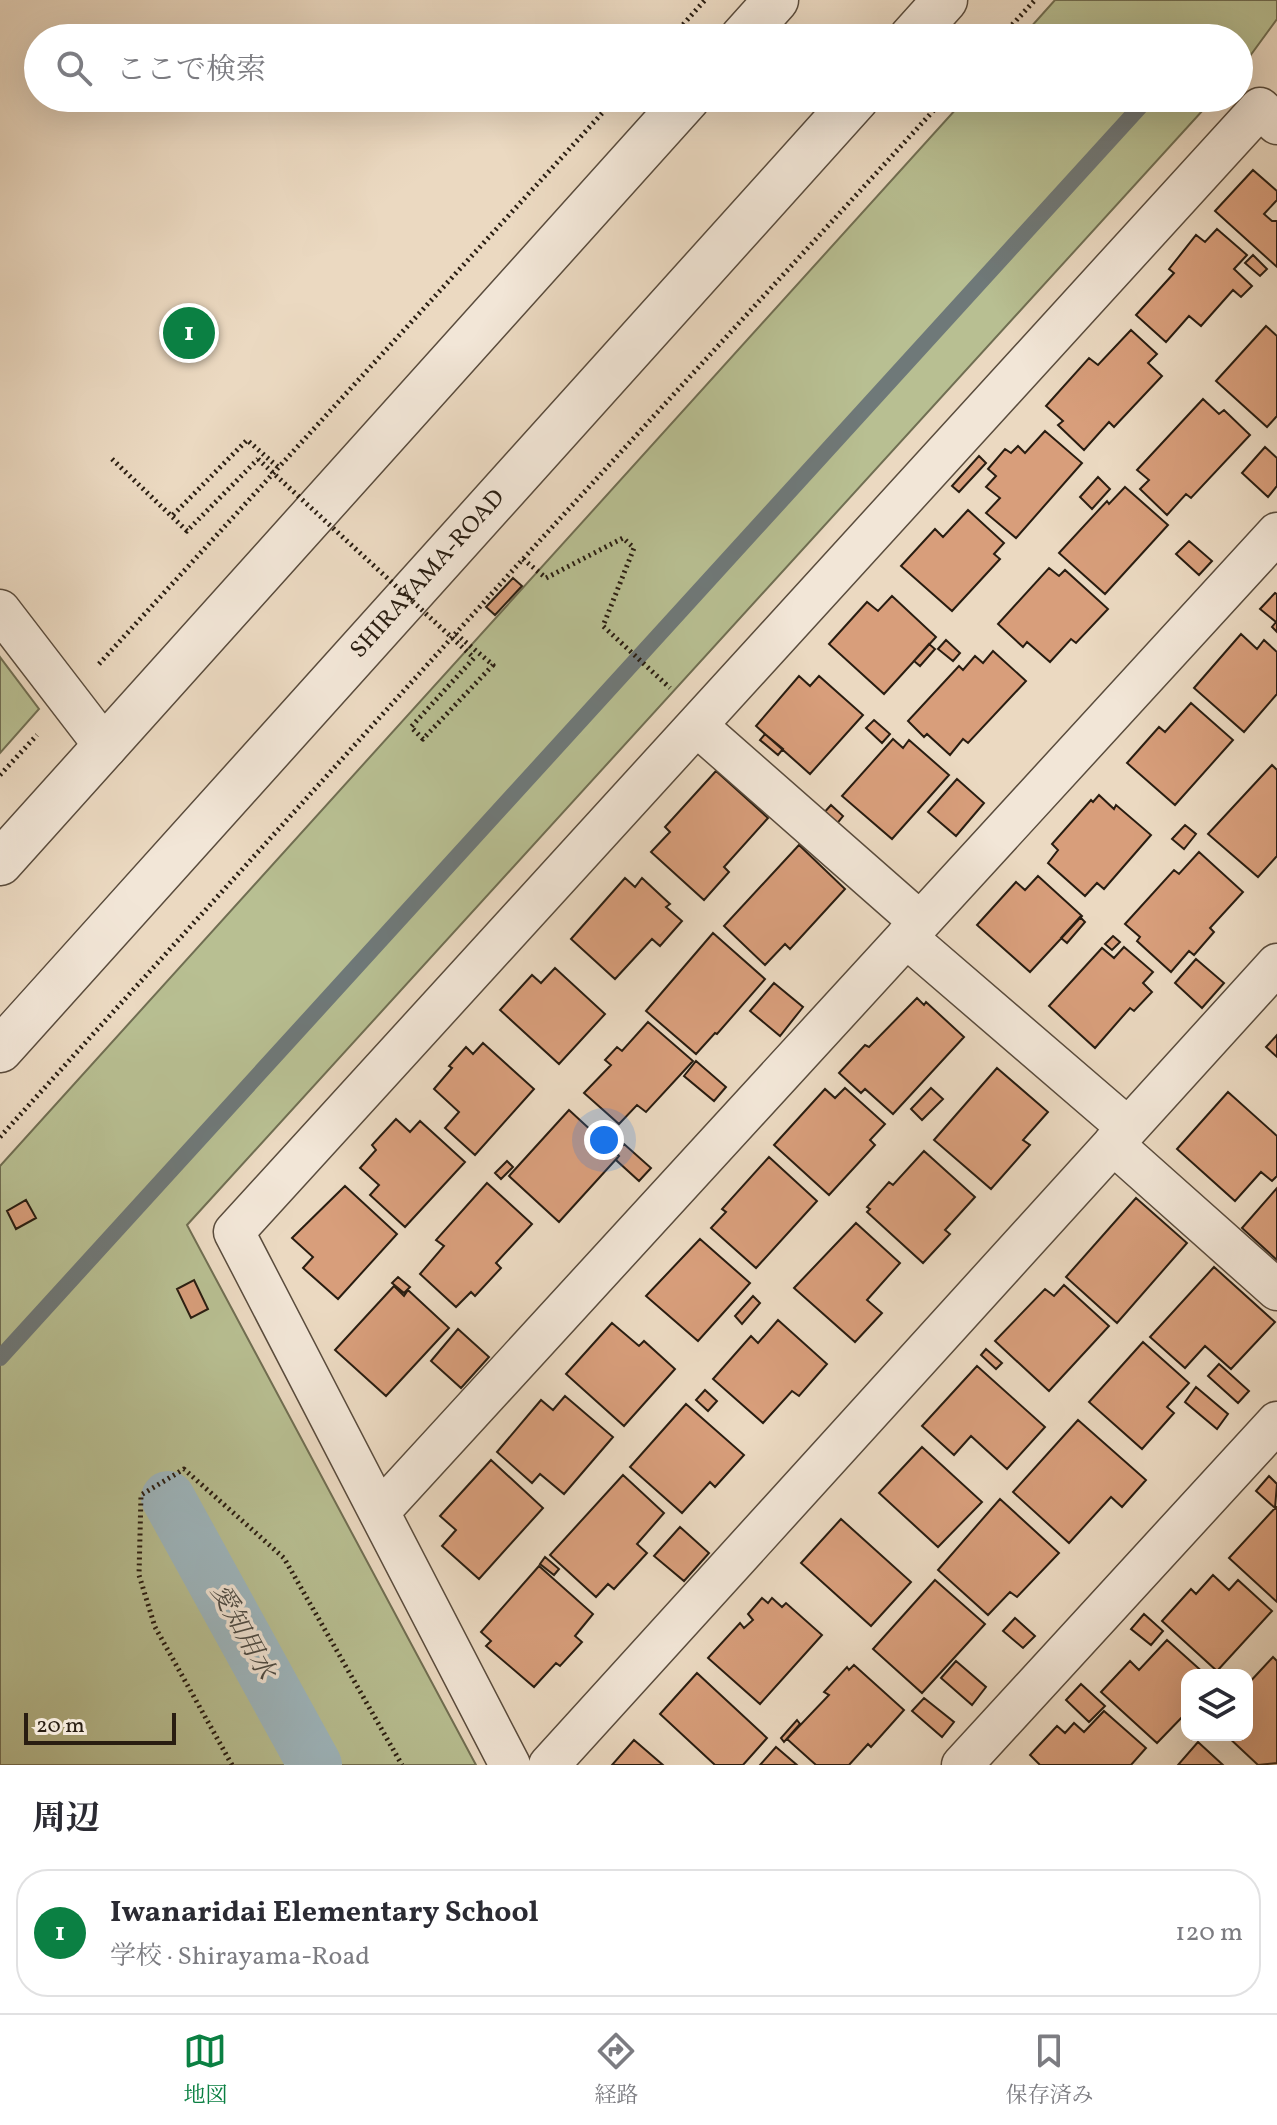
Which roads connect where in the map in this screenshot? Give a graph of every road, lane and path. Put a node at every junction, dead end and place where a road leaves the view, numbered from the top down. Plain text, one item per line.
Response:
1 (706, 0) edge
2 (776, 0) edge
3 (945, 0) edge
4 (1035, 0) edge
5 (684, 24) edge
6 (755, 24) edge
7 (924, 24) edge
8 (1013, 24) edge
9 (603, 112) edge
10 (675, 112) edge
11 (844, 112) edge
12 (932, 112) edge
13 (1277, 124) edge
14 (112, 459) dead end
15 (278, 467) junction
16 (173, 515) junction
17 (1277, 533) edge
18 (523, 559) junction
19 (0, 610) edge
20 (456, 634) junction
21 (662, 682) dead end
22 (68, 699) junction
23 (697, 726) junction
24 (106, 748) junction
25 (0, 775) edge
26 (0, 863) edge
27 (913, 929) junction
28 (1277, 964) edge
29 (0, 1050) edge
30 (1121, 1136) junction
31 (0, 1137) edge
32 (1277, 1290) edge
33 (1277, 1422) edge
34 (379, 1512) junction
35 (232, 1765) edge
36 (402, 1765) edge
37 (510, 1765) edge
38 (549, 1765) edge
39 (962, 1765) edge

1 - 5 path
2 - 6 street
3 - 7 street
4 - 8 path
9 - 15 path
10 - 24 street
11 - 29 street, SHIRAYAMA-ROAD
12 - 18 path
13 - 23 street
14 - 16 path
15 - 16 path
15 - 22 path
16 - 20 path, bridge
17 - 27 street
18 - 20 path
18 - 21 path
19 - 22 street
20 - 31 path
22 - 24 street
22 - 25 path
23 - 27 street
23 - 34 street
24 - 26 street
27 - 30 street
27 - 34 street
28 - 30 street
30 - 32 street
30 - 38 street
33 - 39 street
34 - 37 street
35 - 36 path

